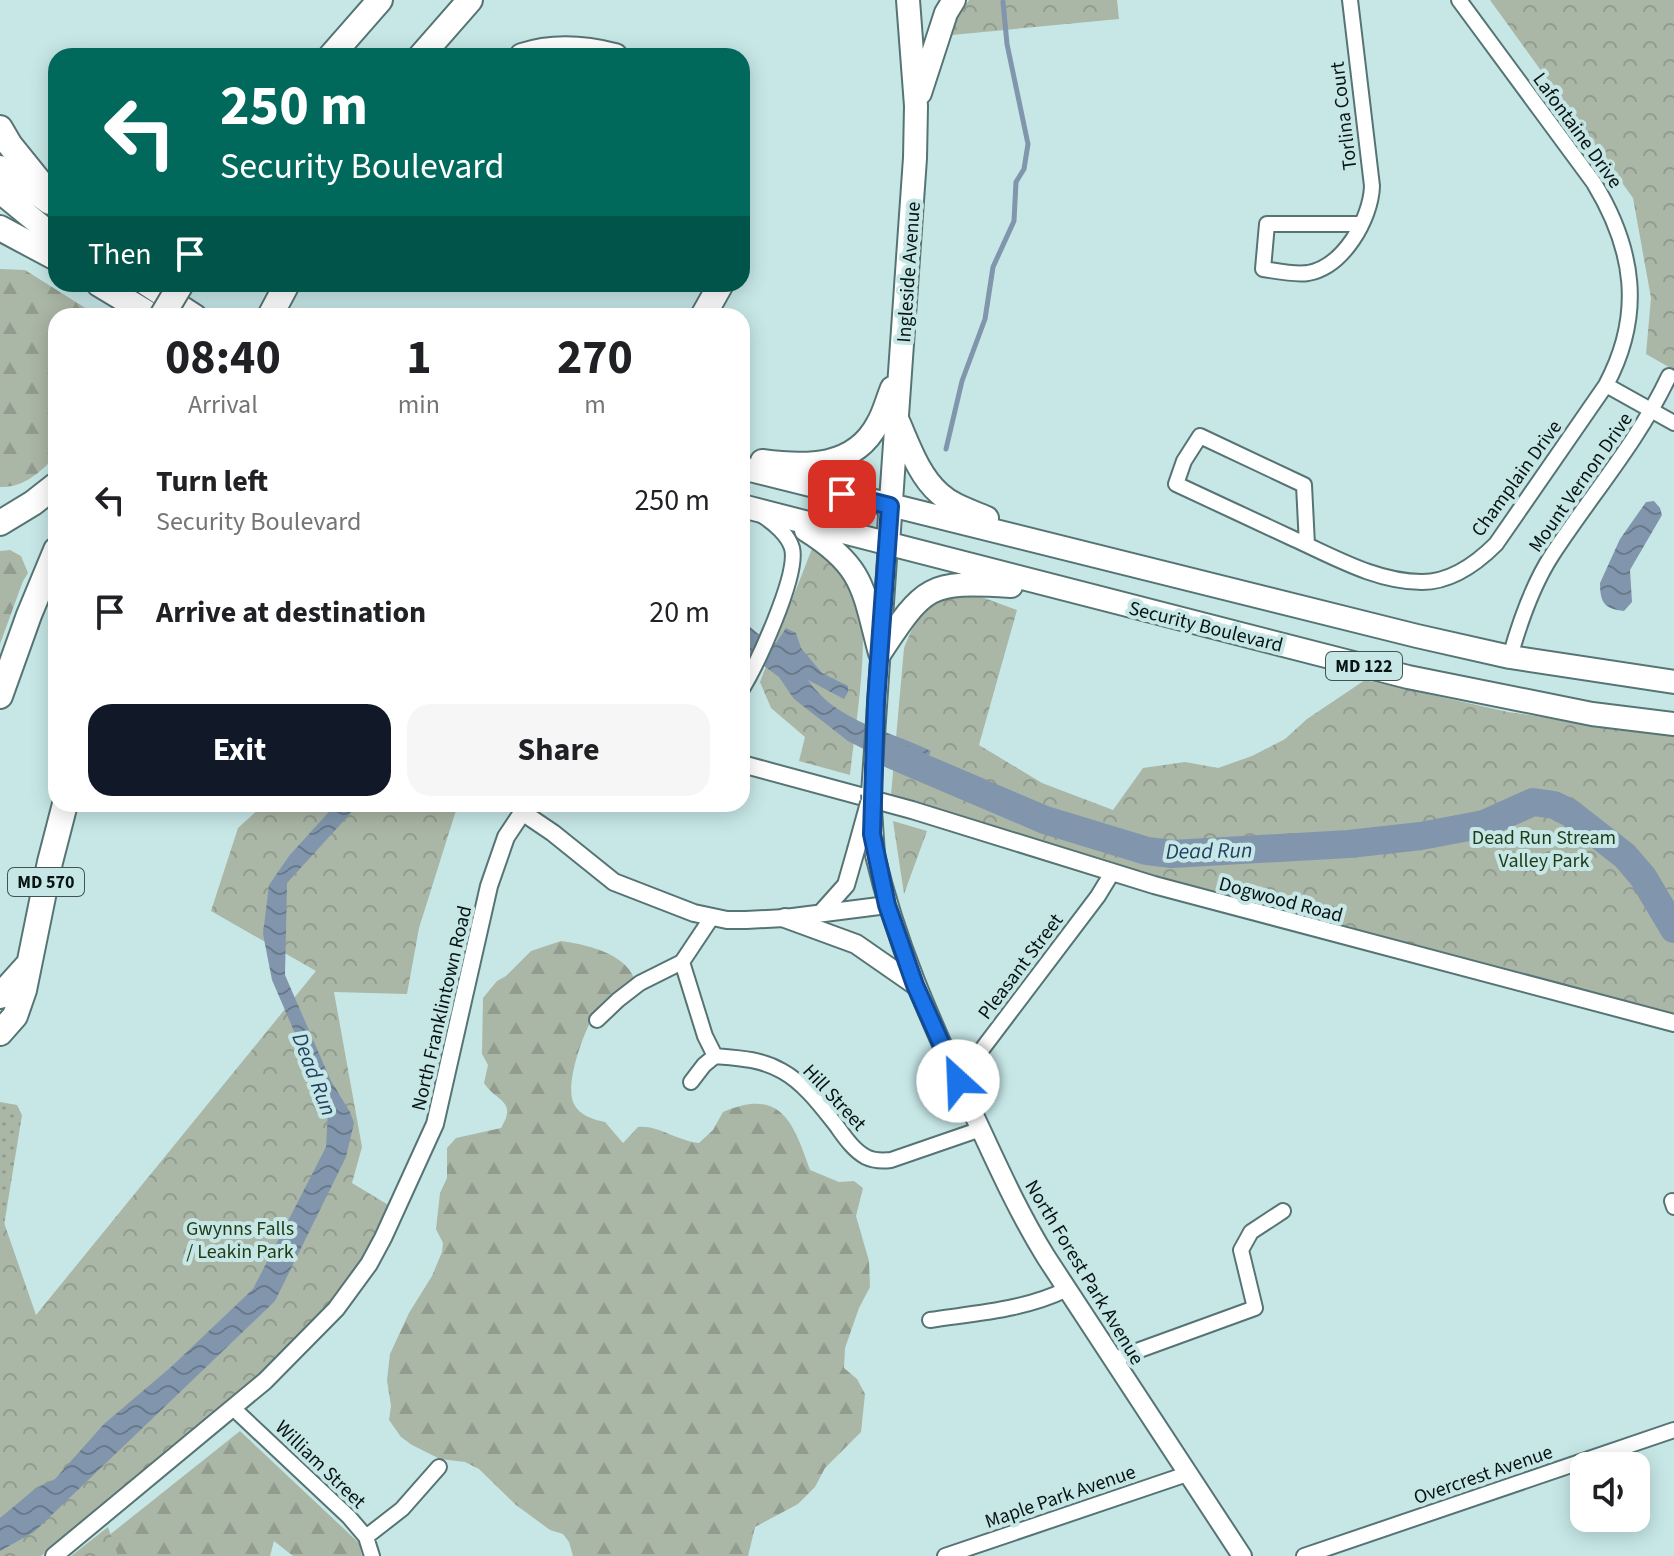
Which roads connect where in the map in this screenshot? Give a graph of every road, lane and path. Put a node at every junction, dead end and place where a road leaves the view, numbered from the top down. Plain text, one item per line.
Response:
1 (367, 0) edge
2 (380, 0) edge
3 (470, 0) edge
4 (908, 0) edge
5 (954, 0) edge
6 (1350, 0) edge
7 (1459, 0) edge
8 (335, 48) edge
9 (337, 48) edge
10 (428, 48) edge
11 (916, 106) junction
12 (0, 128) edge
13 (0, 167) edge
14 (0, 192) edge
15 (48, 192) edge
16 (48, 202) edge
17 (1361, 224) junction
18 (0, 228) edge
19 (48, 231) edge
20 (48, 254) edge
21 (112, 292) edge
22 (121, 292) edge
23 (158, 292) edge
24 (140, 308) edge
25 (142, 308) edge
26 (183, 308) edge
27 (901, 365) junction
28 (1669, 376) dead end
29 (1606, 385) junction
30 (1652, 412) junction
31 (897, 419) junction
32 (1674, 423) edge
33 (750, 460) edge
34 (750, 470) edge
35 (48, 491) edge
36 (890, 506) junction
37 (750, 508) edge
38 (750, 508) edge
39 (785, 517) junction
40 (0, 523) edge
41 (1036, 539) junction
42 (888, 544) junction
43 (1307, 545) junction
44 (48, 569) edge
45 (1059, 589) junction
46 (1510, 657) junction
47 (879, 662) junction
48 (750, 674) edge
49 (1674, 682) edge
50 (0, 696) edge
51 (1674, 724) edge
52 (750, 766) edge
53 (871, 794) junction
54 (63, 812) edge
55 (522, 812) edge
56 (529, 812) edge
57 (1112, 873) junction
58 (887, 905) junction
59 (821, 913) junction
60 (712, 917) junction
61 (785, 918) junction
62 (29, 961) junction
63 (682, 962) junction
64 (915, 985) junction
65 (0, 996) edge
66 (597, 1020) dead end
67 (1674, 1023) edge
68 (0, 1033) edge
69 (715, 1056) junction
70 (958, 1081) junction
71 (691, 1082) dead end
72 (981, 1129) junction
73 (1283, 1211) dead end
74 (1067, 1289) junction
75 (930, 1320) dead end
76 (1112, 1360) junction
77 (233, 1408) junction
78 (1674, 1430) edge
79 (439, 1467) dead end
80 (1187, 1474) junction
81 (366, 1537) junction
82 (54, 1556) edge
83 (372, 1556) edge
84 (945, 1556) edge
85 (1242, 1556) edge
86 (1304, 1556) edge

1 - 8 highway
2 - 9 highway
3 - 10 highway
4 - 11 main road, Ingleside Avenue
5 - 11 main road
6 - 17 street, Torlina Court
7 - 29 street, Lafontaine Drive
11 - 27 main road, Ingleside Avenue
12 - 15 highway
13 - 16 main road
14 - 19 main road
17 - 17 street, Torlina Court
18 - 20 highway
21 - 24 highway
22 - 25 main road
23 - 26 main road
27 - 31 main road, Ingleside Avenue
27 - 33 main road
28 - 30 street, Mount Vernon Drive
29 - 30 street
29 - 43 street, Champlain Drive
30 - 32 street
30 - 46 street, Mount Vernon Drive
31 - 36 main road, Ingleside Avenue
31 - 41 main road
34 - 36 main road, MD 122
35 - 40 highway
36 - 41 main road, MD 122
36 - 42 main road, Ingleside Avenue
37 - 39 main road, Security Boulevard / MD 122
38 - 48 street
39 - 42 main road, Security Boulevard / MD 122
39 - 47 main road
41 - 46 main road, MD 122
42 - 45 main road, Security Boulevard / MD 122
42 - 47 main road, North Forest Park Avenue
43 - 43 street, Champlain Drive
44 - 50 highway
45 - 47 main road
45 - 51 main road, Security Boulevard / MD 122
46 - 49 main road, MD 122
47 - 53 main road, North Forest Park Avenue
52 - 57 street, Dogwood Road
53 - 58 main road, North Forest Park Avenue, bridge
53 - 59 street, bridge
54 - 62 highway, MD 570
55 - 77 street, North Franklintown Road
56 - 60 street
57 - 67 street, Dogwood Road
57 - 70 street, Pleasant Street
58 - 59 street
58 - 64 main road, North Forest Park Avenue
59 - 61 street
60 - 61 street
60 - 63 street
61 - 64 main road
62 - 65 highway
62 - 68 highway, MD 570
63 - 66 street
63 - 69 street
64 - 70 main road, North Forest Park Avenue
69 - 71 street
69 - 72 street, Hill Street
70 - 72 main road, North Forest Park Avenue
72 - 74 main road, North Forest Park Avenue
73 - 76 street
74 - 75 street
74 - 76 main road, North Forest Park Avenue
76 - 80 main road, North Forest Park Avenue
77 - 81 street, William Street
77 - 82 street, North Franklintown Road
78 - 86 street, Overcrest Avenue
79 - 81 street
80 - 84 street, Maple Park Avenue
80 - 85 main road, North Forest Park Avenue
81 - 83 street, William Street

